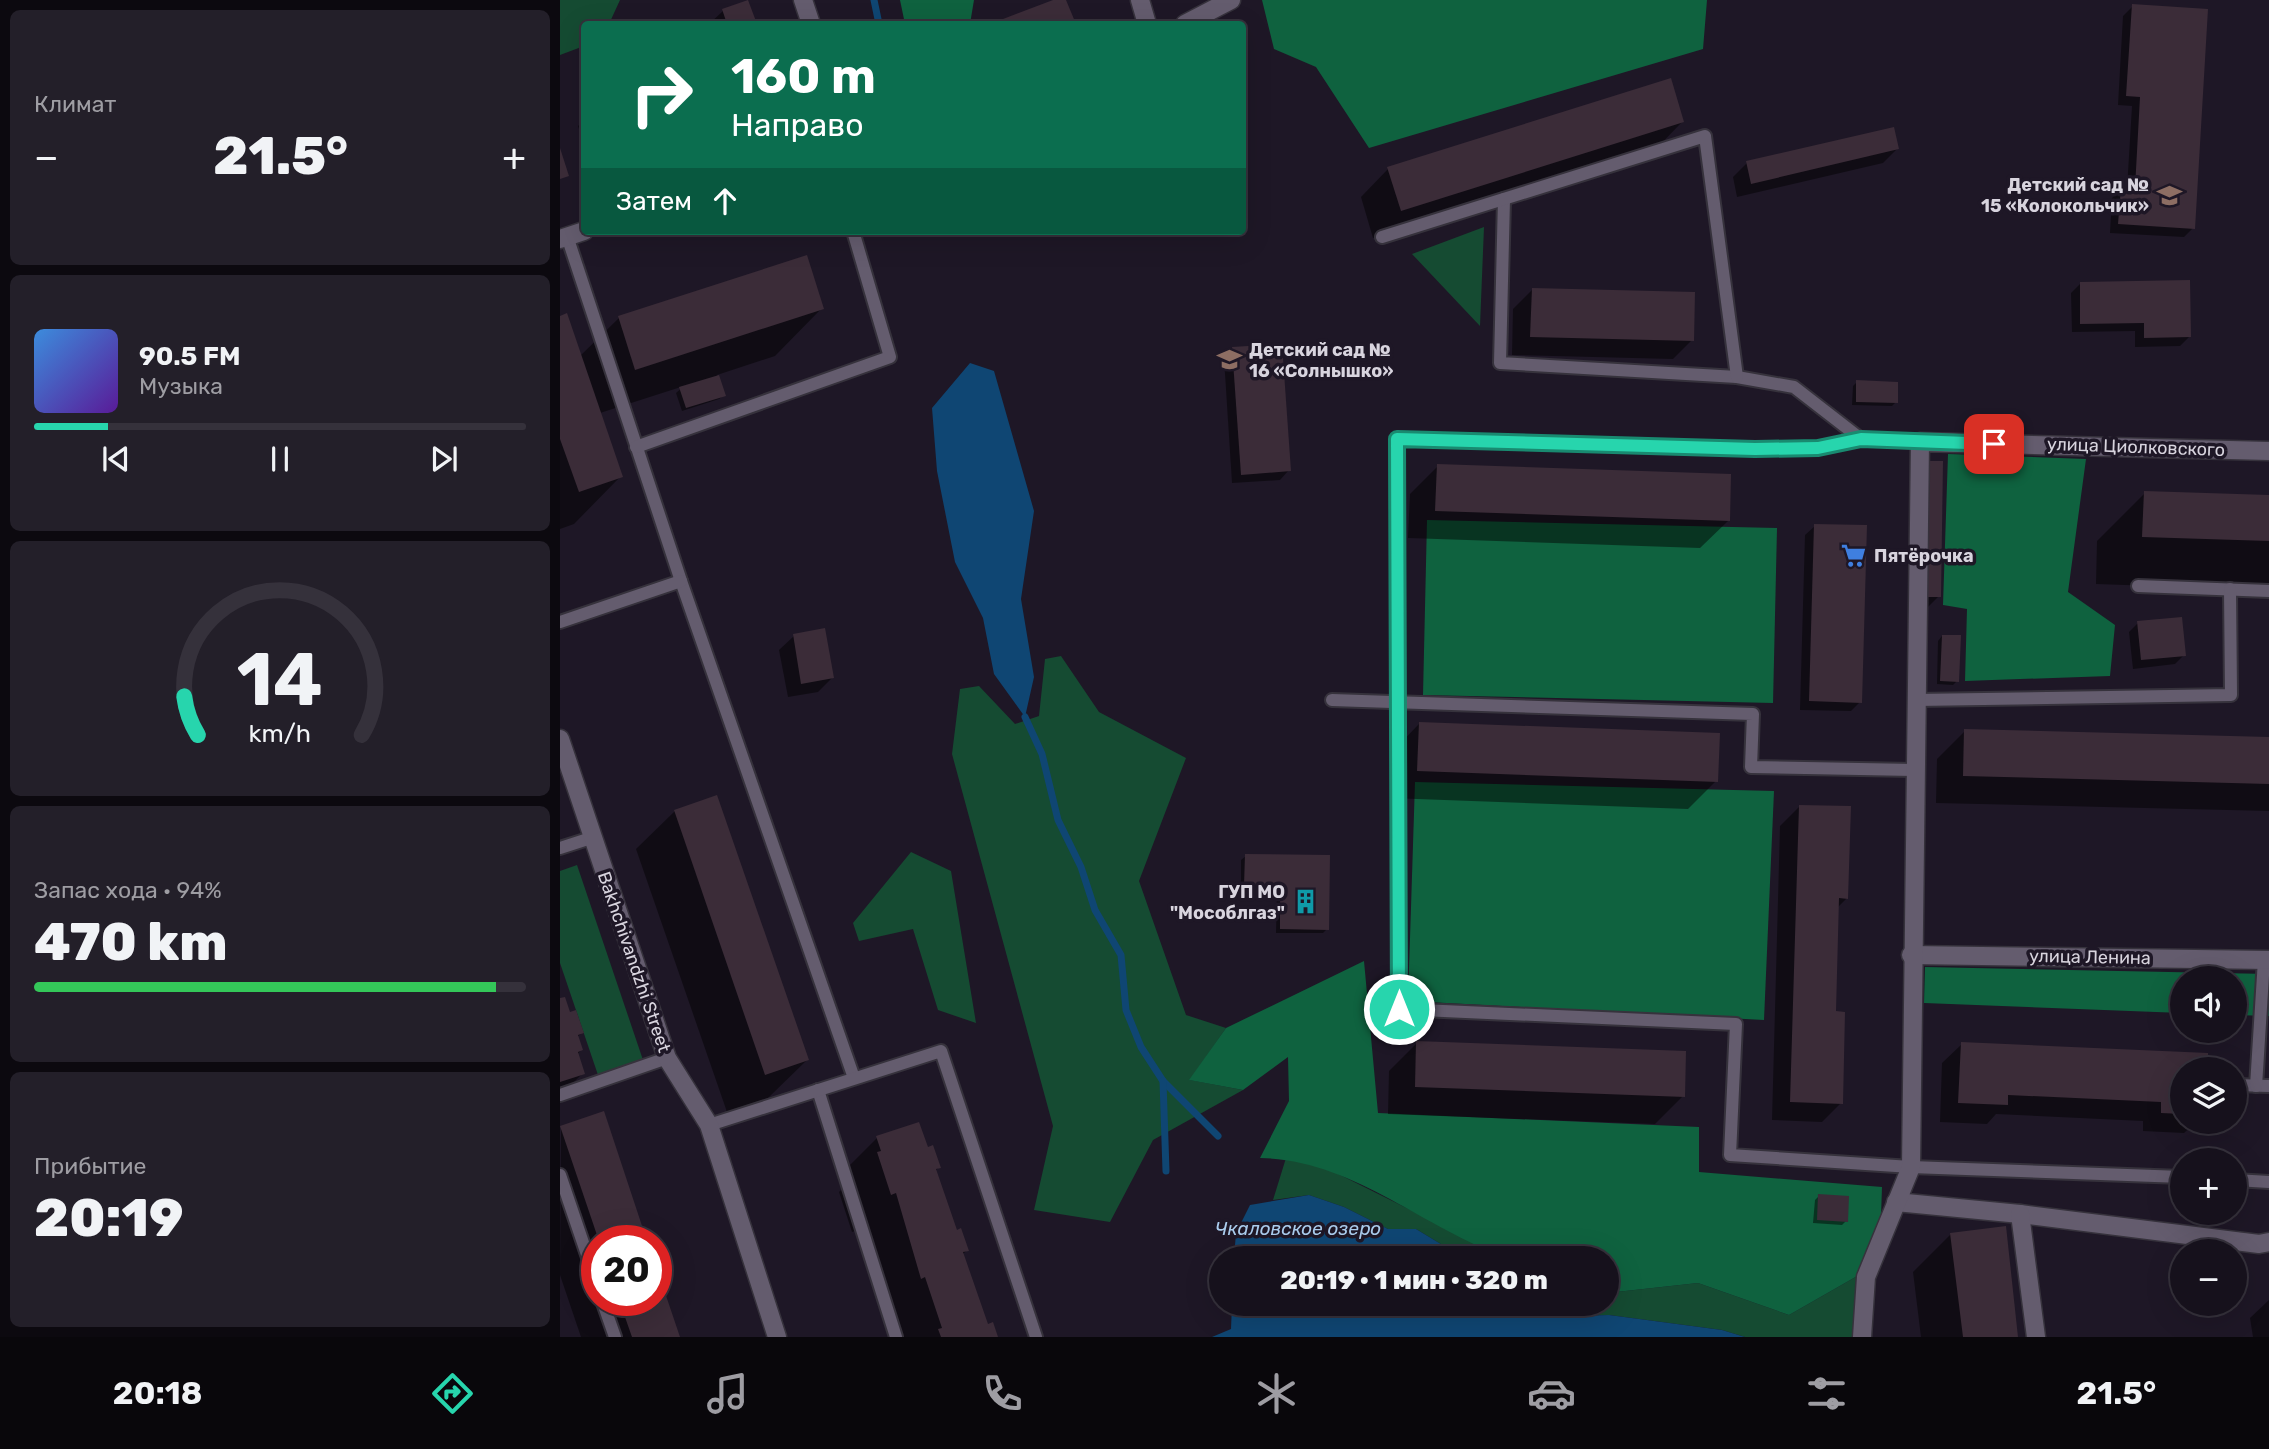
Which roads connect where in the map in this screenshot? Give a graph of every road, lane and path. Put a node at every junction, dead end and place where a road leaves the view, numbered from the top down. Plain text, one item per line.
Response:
1 (803, 0) edge
2 (1140, 0) edge
3 (1231, 0) edge
4 (810, 21) edge
5 (1146, 21) edge
6 (1192, 21) edge
7 (1504, 199) junction
8 (571, 235) edge
9 (854, 235) edge
10 (1382, 237) dead end
11 (1737, 377) junction
12 (1861, 439) junction
13 (1920, 442) junction
14 (636, 447) junction
15 (2269, 451) edge
16 (681, 581) junction
17 (2138, 586) dead end
18 (2230, 590) junction
19 (2269, 591) edge
20 (560, 622) edge
21 (1332, 700) dead end
22 (1916, 700) junction
23 (1399, 701) junction
24 (560, 739) edge
25 (1914, 770) junction
26 (591, 838) junction
27 (560, 848) edge
28 (1911, 955) junction
29 (2266, 960) edge
30 (667, 1058) junction
31 (854, 1078) junction
32 (2262, 1086) edge
33 (818, 1090) junction
34 (560, 1095) edge
35 (709, 1125) junction
36 (1911, 1167) junction
37 (560, 1175) edge
38 (2170, 1177) edge
39 (2247, 1181) edge
40 (2269, 1182) edge
41 (1896, 1202) junction
42 (2020, 1214) junction
43 (581, 1237) edge
44 (2269, 1242) edge
45 (608, 1316) edge
46 (615, 1337) edge
47 (777, 1337) edge
48 (895, 1337) edge
49 (1037, 1337) edge
50 (1862, 1337) edge
51 (2036, 1337) edge

1 - 4 street
2 - 5 street
3 - 6 street
7 - 10 lane
7 - 11 lane
7 - 11 lane
8 - 14 lane
9 - 14 lane
11 - 12 lane
12 - 13 lane
12 - 23 lane
13 - 15 street, улица Циолковского
13 - 22 street
14 - 16 lane
16 - 20 lane
16 - 31 lane
17 - 18 lane
18 - 19 lane
18 - 22 lane
21 - 23 lane
22 - 25 street
23 - 25 lane
23 - 36 lane
24 - 26 street, Bakhchivandzhi Street
25 - 28 street
26 - 27 lane
26 - 30 street, Bakhchivandzhi Street
28 - 29 street, улица Ленина
28 - 36 street
29 - 32 lane
30 - 34 lane
30 - 35 street, Bakhchivandzhi Street
31 - 33 lane
31 - 49 lane
33 - 35 lane
33 - 48 lane
35 - 47 street, Bakhchivandzhi Street
36 - 38 lane
36 - 41 street
37 - 43 lane
39 - 40 lane
41 - 42 street
41 - 50 street
42 - 44 street
42 - 51 street
45 - 46 lane

